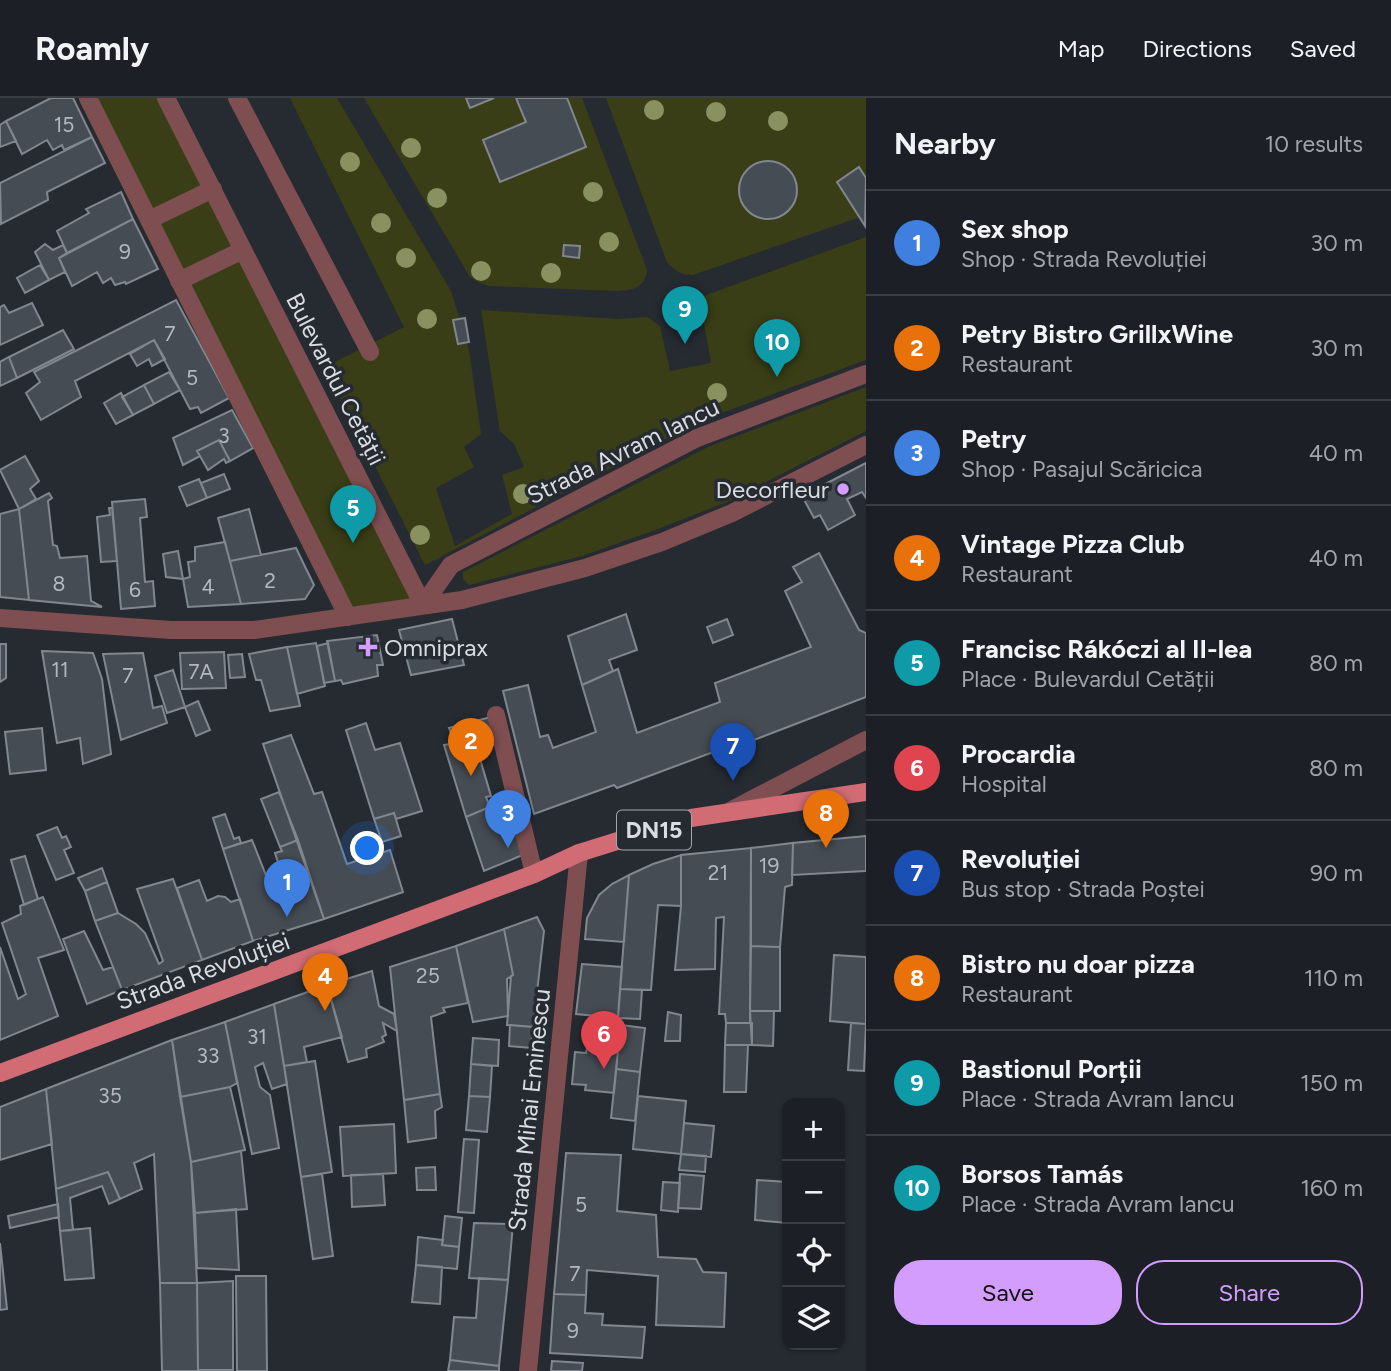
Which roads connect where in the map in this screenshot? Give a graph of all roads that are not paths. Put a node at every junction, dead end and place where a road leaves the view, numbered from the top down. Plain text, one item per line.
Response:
1 (88, 98) edge
2 (166, 98) edge
3 (237, 98) edge
4 (213, 189) junction
5 (149, 220) junction
6 (243, 250) junction
7 (179, 281) junction
8 (370, 352) dead end
9 (866, 374) edge
10 (866, 445) edge
11 (423, 605) junction
12 (348, 617) junction
13 (0, 618) edge
14 (496, 715) dead end
15 (866, 740) edge
16 (866, 792) edge
17 (730, 811) junction
18 (579, 853) junction
19 (534, 874) junction
20 (0, 1073) edge
21 (528, 1371) edge

1 - 5 street
2 - 4 street, Bulevardul Cetății
3 - 8 street
4 - 5 street
4 - 6 street, Bulevardul Cetății
5 - 7 street
6 - 7 street
6 - 11 street, Bulevardul Cetății
7 - 12 street
9 - 11 street, Strada Avram Iancu
10 - 11 street
11 - 12 street
12 - 13 street
14 - 19 street
15 - 17 street
16 - 17 main road, Strada Revoluției / DN15
17 - 18 main road, Strada Revoluției / DN15
18 - 19 main road, Strada Revoluției / DN15
18 - 21 street, Strada Mihai Eminescu
19 - 20 main road, Strada Revoluției / DN15

